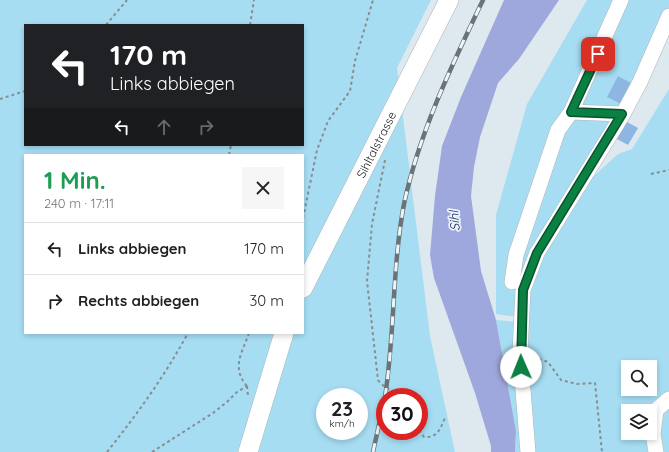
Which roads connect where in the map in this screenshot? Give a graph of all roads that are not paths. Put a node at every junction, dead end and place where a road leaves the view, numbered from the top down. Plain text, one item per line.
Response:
1 (448, 0) edge
2 (621, 0) edge
3 (669, 16) edge
4 (571, 112) junction
5 (622, 114) junction
6 (512, 282) dead end
7 (304, 286) edge
8 (284, 334) edge
9 (669, 399) edge
10 (248, 452) edge
11 (528, 452) edge
12 (656, 452) edge

1 - 7 main road, Sihltalstrasse
2 - 4 street
3 - 5 street
4 - 5 street
4 - 6 street
5 - 11 street
8 - 10 main road
9 - 12 street

